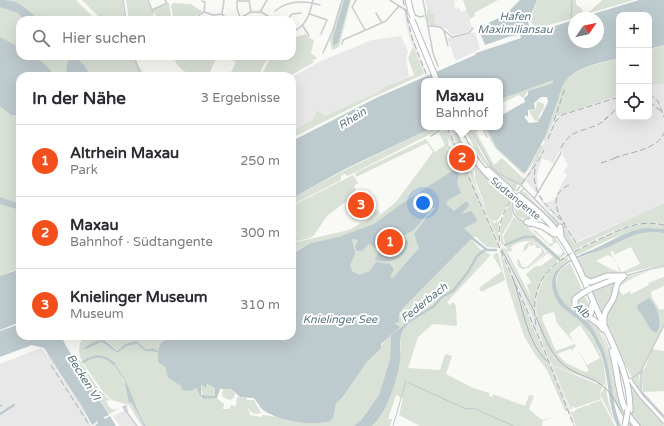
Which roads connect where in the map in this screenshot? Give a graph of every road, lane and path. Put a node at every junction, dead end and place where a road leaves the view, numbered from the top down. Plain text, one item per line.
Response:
1 (123, 0) edge
2 (148, 0) edge
3 (165, 0) edge
4 (224, 0) edge
5 (267, 0) edge
6 (342, 0) edge
7 (356, 0) edge
8 (390, 0) edge
9 (407, 0) edge
10 (423, 0) edge
11 (202, 1) edge
12 (249, 1) edge
13 (287, 1) edge
14 (312, 1) edge
15 (320, 5) dead end
16 (399, 6) junction
17 (275, 11) dead end
18 (204, 12) junction
19 (251, 12) junction
20 (260, 12) junction
21 (301, 13) dead end
22 (376, 13) dead end
23 (222, 14) joint
24 (310, 14) junction
25 (125, 16) edge
26 (198, 16) edge
27 (239, 16) edge
28 (244, 16) edge
29 (268, 16) edge
30 (290, 16) edge
31 (424, 16) junction
32 (382, 23) junction
33 (303, 26) junction
34 (429, 26) junction
35 (473, 28) dead end
36 (296, 30) edge
37 (366, 30) junction
38 (444, 30) junction
39 (321, 34) dead end
40 (309, 36) dead end
41 (419, 36) junction
42 (342, 44) dead end
43 (448, 46) dead end
44 (323, 53) dead end
45 (135, 60) edge
46 (438, 66) dead end
47 (140, 72) edge
48 (436, 78) edge
49 (440, 78) edge
50 (441, 130) edge
51 (458, 130) edge
52 (462, 130) edge
53 (472, 130) edge
54 (484, 130) edge
55 (431, 136) dead end
56 (487, 137) dead end
57 (561, 153) dead end
58 (524, 188) junction
59 (516, 196) junction
60 (533, 200) junction
61 (531, 210) junction
62 (528, 222) junction
63 (560, 227) junction
64 (554, 228) junction
65 (555, 234) junction
66 (561, 237) junction
67 (571, 256) junction
68 (574, 263) junction
69 (664, 265) edge
70 (582, 276) junction
71 (624, 276) junction
72 (592, 305) junction
73 (582, 312) junction
74 (664, 325) edge
75 (604, 328) junction
76 (612, 350) junction
77 (619, 359) junction
78 (641, 371) junction
79 (630, 380) junction
80 (629, 410) junction
81 (127, 411) dead end
82 (664, 416) edge
83 (664, 421) edge
84 (137, 426) edge
85 (626, 426) edge
86 (637, 426) edge

1 - 25 street
2 - 3 street
4 - 23 street
5 - 20 street
6 - 44 street
7 - 37 street
8 - 16 street
9 - 41 highway
10 - 31 street
11 - 18 street
12 - 19 street
12 - 27 street
13 - 14 street
13 - 17 street
14 - 15 street
14 - 24 street
16 - 31 street
16 - 32 street
18 - 23 street
18 - 26 street
19 - 20 street
19 - 28 street
20 - 29 street
21 - 30 street
22 - 32 street
24 - 33 street
24 - 39 street
31 - 34 street
32 - 37 street
33 - 36 street
33 - 40 street
34 - 38 street
34 - 46 street
35 - 38 street
37 - 42 street
38 - 43 street
41 - 48 highway
41 - 49 highway
45 - 47 street
50 - 55 street
51 - 59 highway, Südtangente
52 - 59 highway, Südtangente
53 - 58 street
54 - 56 street
57 - 60 street
58 - 60 street
58 - 62 street
59 - 61 highway, Südtangente
59 - 64 highway, Südtangente
60 - 63 street
61 - 62 highway
61 - 65 highway, Südtangente
62 - 65 highway
63 - 64 highway
63 - 66 highway
64 - 66 highway, Südtangente
65 - 67 highway, Südtangente
66 - 67 highway, Südtangente
67 - 68 highway, Südtangente
68 - 70 highway, Südtangente
68 - 72 highway, Südtangente
69 - 71 street
70 - 71 highway
70 - 75 highway, Südtangente
71 - 73 highway, bridge
71 - 75 highway
72 - 73 highway
72 - 75 highway, Südtangente
73 - 75 highway
74 - 78 street
75 - 76 highway, Südtangente
75 - 77 highway, Südtangente
76 - 80 highway, Südtangente
76 - 86 highway
77 - 79 highway
77 - 80 highway, Südtangente
78 - 79 street
78 - 82 street
79 - 83 main road
80 - 85 highway, Südtangente, bridge
81 - 84 street

